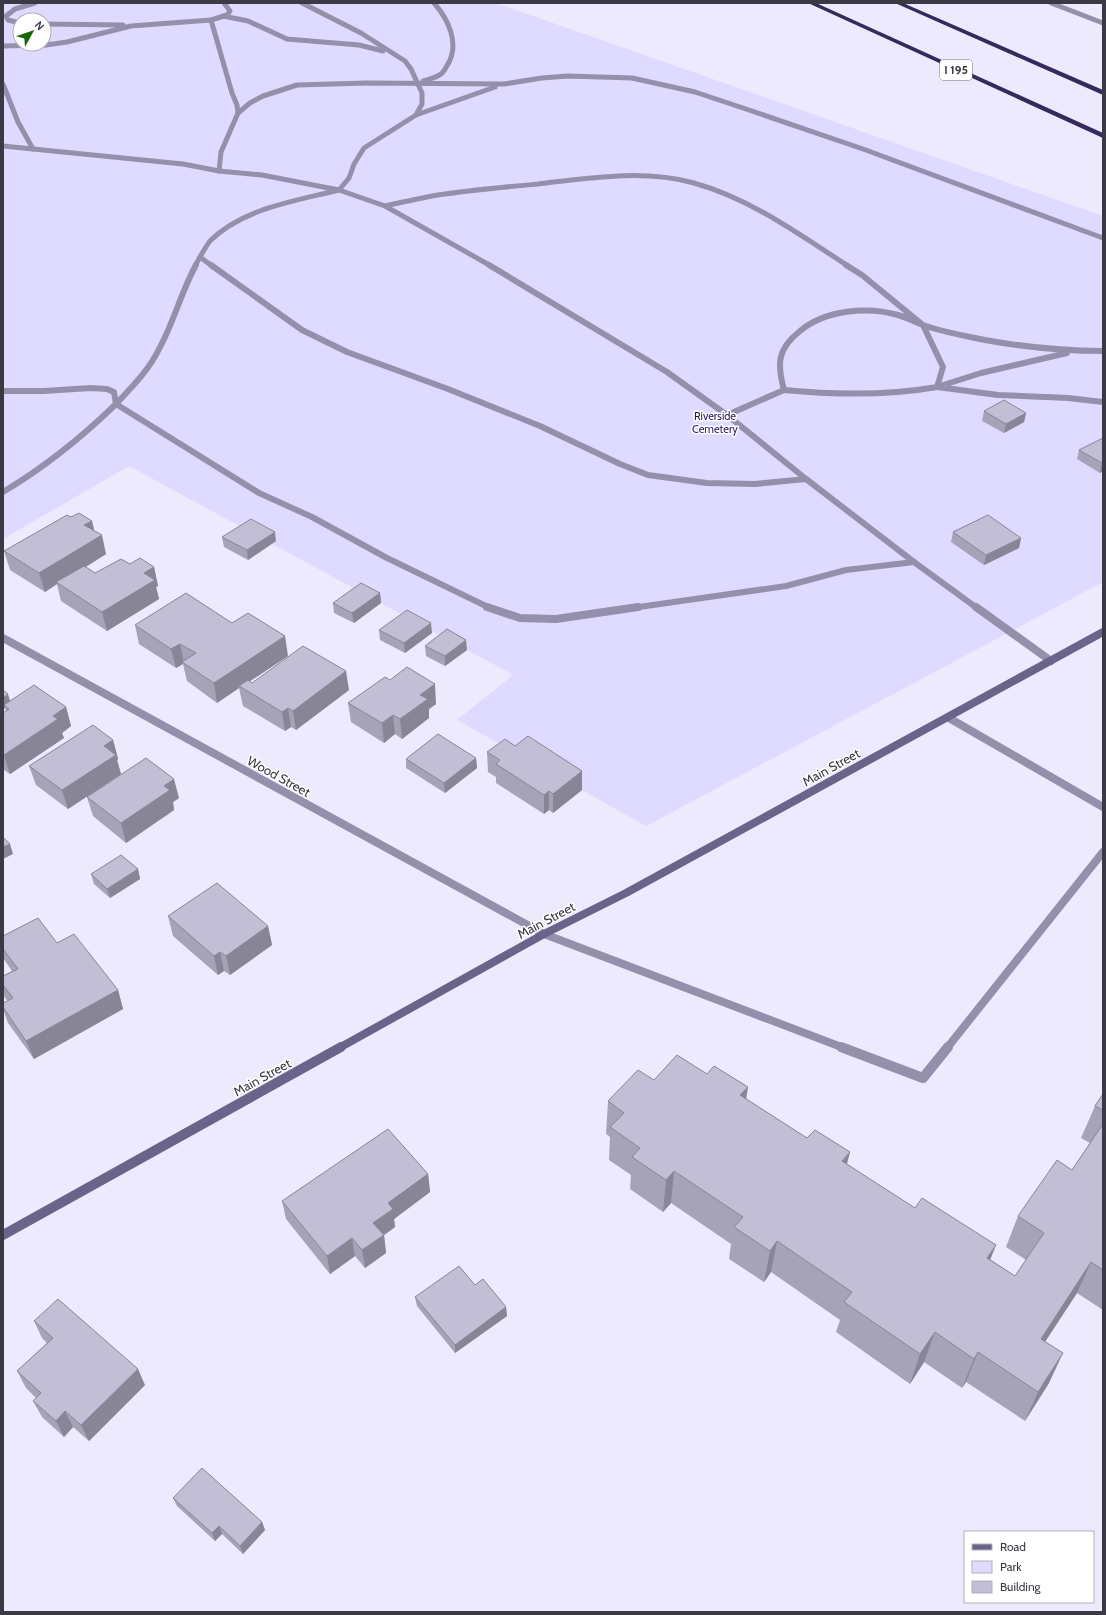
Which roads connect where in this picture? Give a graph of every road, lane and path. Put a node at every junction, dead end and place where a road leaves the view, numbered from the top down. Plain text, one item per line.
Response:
1 (35, 3) edge
2 (224, 3) edge
3 (302, 3) edge
4 (434, 3) edge
5 (811, 3) edge
6 (898, 3) edge
7 (1051, 3) edge
8 (223, 16) junction
9 (211, 20) junction
10 (12, 21) edge
11 (1103, 23) edge
12 (52, 24) edge
13 (131, 26) junction
14 (3, 46) edge
15 (389, 52) junction
16 (416, 83) junction
17 (3, 84) edge
18 (504, 84) junction
19 (1103, 93) edge
20 (238, 113) junction
21 (416, 115) junction
22 (1103, 136) edge
23 (3, 146) edge
24 (33, 148) junction
25 (219, 171) junction
26 (340, 190) junction
27 (385, 206) junction
28 (1103, 238) edge
29 (200, 257) junction
30 (923, 325) junction
31 (1103, 351) edge
32 (1074, 352) junction
33 (938, 387) junction
34 (784, 390) junction
35 (3, 391) edge
36 (1103, 402) edge
37 (116, 404) junction
38 (727, 415) junction
39 (806, 479) junction
40 (3, 492) edge
41 (914, 562) junction
42 (1103, 632) edge
43 (3, 638) edge
44 (1051, 661) junction
45 (949, 718) junction
46 (1103, 807) edge
47 (1103, 852) edge
48 (544, 934) junction
49 (3, 1235) edge

1 - 10 street
2 - 8 street
3 - 15 street
4 - 16 street
5 - 22 highway, I 195
6 - 19 highway
7 - 11 street
8 - 9 street
8 - 15 street
9 - 13 street
9 - 20 street
12 - 13 street
13 - 14 street
15 - 16 street
16 - 18 street
16 - 20 street
16 - 21 street
17 - 24 street
18 - 21 street
18 - 28 street
20 - 25 street
21 - 26 street
23 - 24 street
24 - 25 street
25 - 26 street
26 - 27 street
26 - 29 street
27 - 30 street
27 - 38 street
29 - 37 street
29 - 39 street
30 - 32 street
30 - 33 street
30 - 34 street
31 - 32 street
32 - 33 street
33 - 34 street
33 - 36 street
34 - 38 street
35 - 37 street
37 - 40 street
37 - 41 street
38 - 39 street
39 - 41 street
41 - 44 street
42 - 44 main road, Main Street
43 - 48 street, Wood Street
44 - 45 main road, Main Street
45 - 46 street
45 - 48 main road, Main Street
47 - 48 street, Wood Street
48 - 49 main road, Main Street

